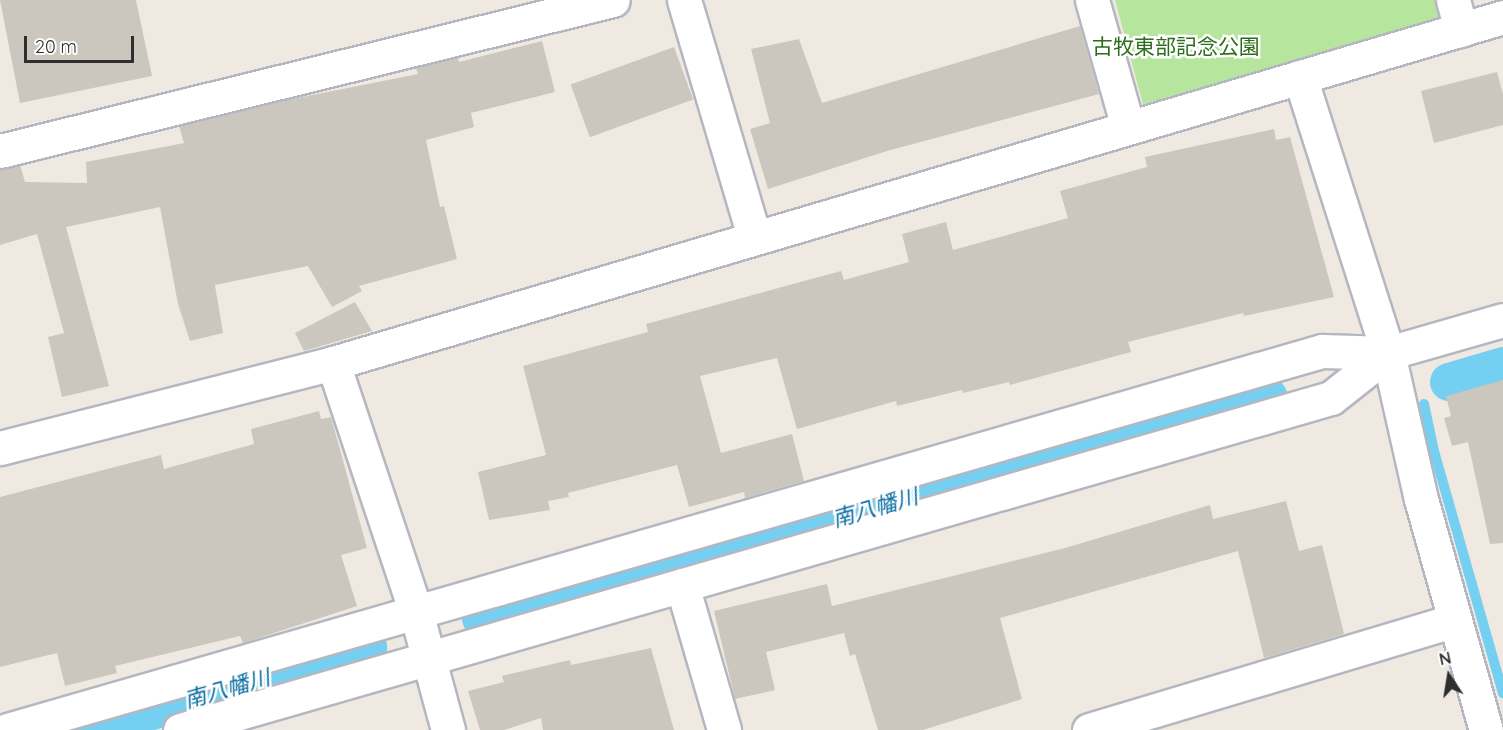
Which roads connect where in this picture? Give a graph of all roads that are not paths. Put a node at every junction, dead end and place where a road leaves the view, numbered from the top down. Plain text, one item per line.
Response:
1 (613, 0) edge
2 (684, 0) edge
3 (1092, 0) edge
4 (1457, 15) edge
5 (1503, 17) edge
6 (1300, 77) junction
7 (1128, 127) junction
8 (0, 152) edge
9 (754, 237) junction
10 (1503, 320) edge
11 (1388, 353) junction
12 (333, 363) junction
13 (0, 448) edge
14 (682, 585) junction
15 (416, 612) junction
16 (1455, 620) junction
17 (429, 658) junction
18 (7, 730) edge
19 (180, 730) edge
20 (448, 730) edge
21 (724, 730) edge
22 (1089, 730) edge
23 (1486, 730) edge

1 - 8 street
2 - 9 street
3 - 7 street
4 - 5 street
4 - 6 street
6 - 7 street
6 - 11 street
7 - 9 street
9 - 12 street
10 - 11 street
11 - 14 street
11 - 15 street
11 - 16 street
12 - 13 street
12 - 15 street
14 - 17 street
14 - 21 street
15 - 17 street
15 - 18 street
16 - 22 street
16 - 23 street
17 - 19 street
17 - 20 street

